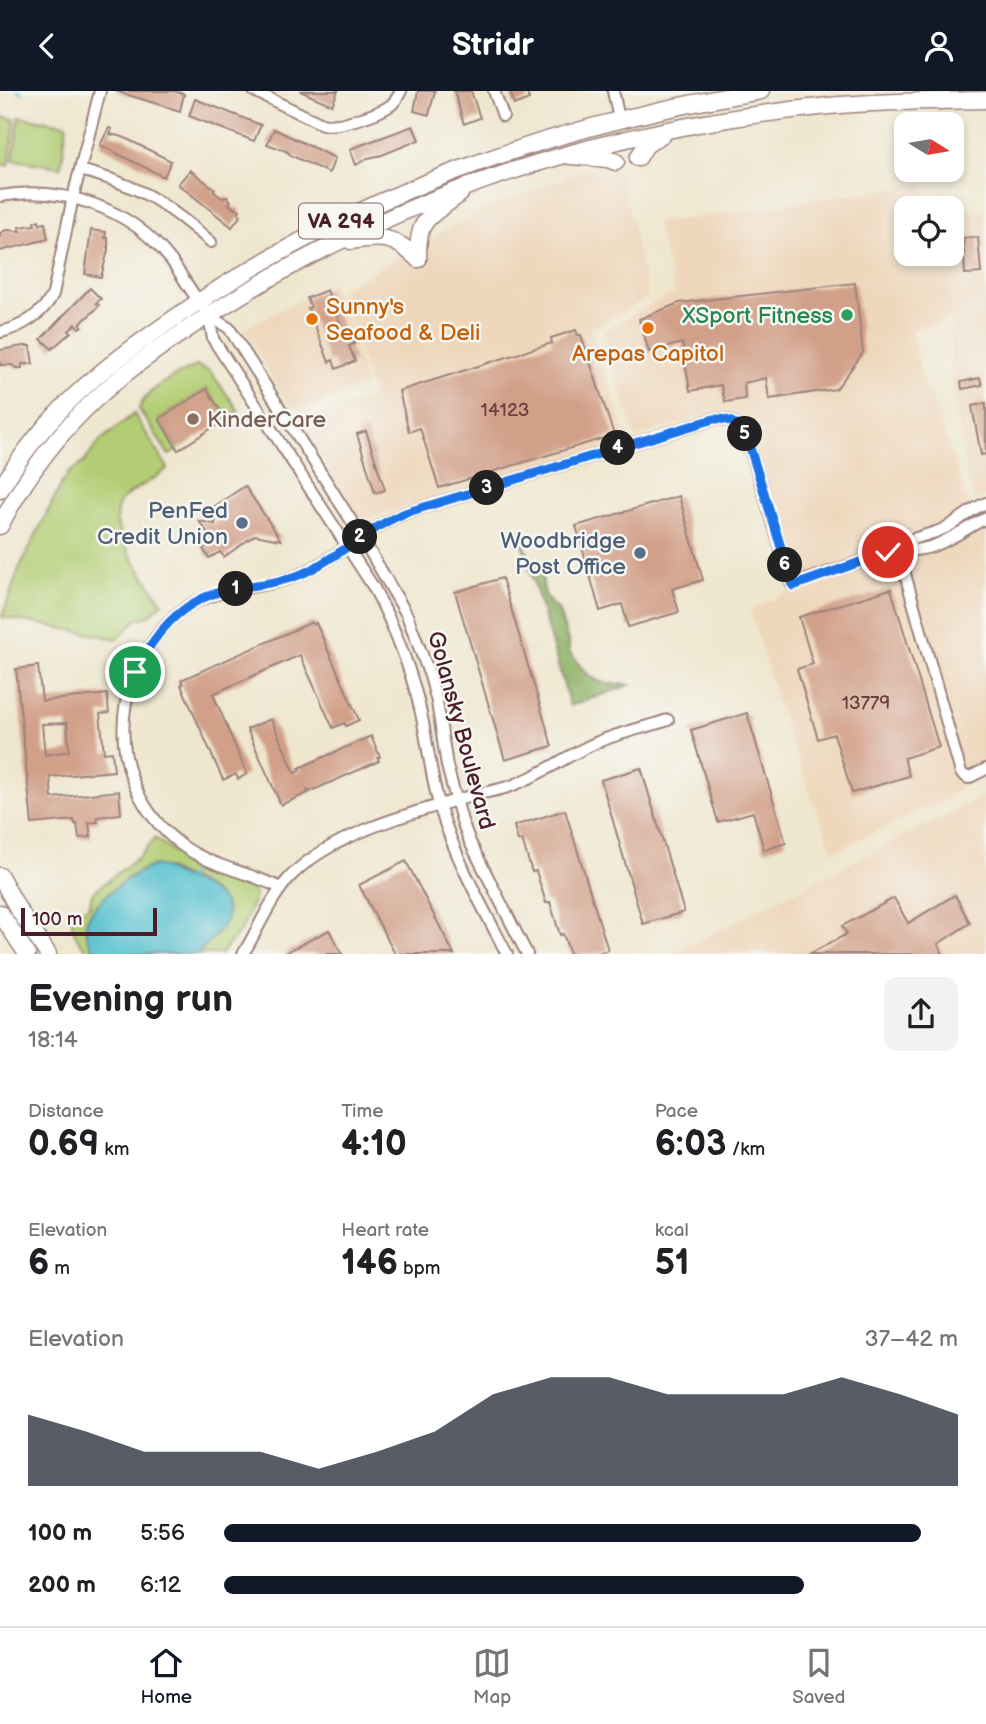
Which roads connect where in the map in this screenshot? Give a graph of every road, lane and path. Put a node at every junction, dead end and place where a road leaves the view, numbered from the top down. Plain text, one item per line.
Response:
1 (100, 91) edge
2 (254, 91) edge
3 (401, 91) edge
4 (494, 91) edge
5 (613, 91) edge
6 (761, 91) edge
7 (986, 100) edge
8 (503, 116) dead end
9 (619, 119) junction
10 (671, 128) junction
11 (557, 156) junction
12 (638, 158) dead end
13 (616, 162) dead end
14 (80, 170) junction
15 (476, 182) junction
16 (0, 196) edge
17 (73, 197) junction
18 (211, 242) dead end
19 (333, 244) junction
20 (200, 300) junction
21 (209, 315) junction
22 (0, 332) edge
23 (0, 491) edge
24 (986, 503) edge
25 (986, 518) edge
26 (0, 526) edge
27 (361, 536) junction
28 (346, 546) junction
29 (898, 549) junction
30 (668, 720) dead end
31 (986, 769) edge
32 (456, 800) junction
33 (439, 805) junction
34 (0, 876) edge
35 (281, 888) junction
36 (0, 913) edge
37 (27, 954) edge
38 (48, 954) edge
39 (243, 954) edge
40 (507, 954) edge
41 (527, 954) edge

1 - 14 street
2 - 3 street
4 - 8 street
5 - 9 street
6 - 9 highway, VA 294
7 - 10 highway, VA 294
9 - 20 highway, VA 294
10 - 11 highway, VA 294
10 - 12 highway
11 - 13 highway
11 - 15 highway, VA 294
14 - 17 street
14 - 18 street
15 - 19 highway, VA 294
15 - 19 highway
16 - 17 street, Golansky Boulevard
17 - 20 street, Golansky Boulevard
17 - 22 street
19 - 21 highway, VA 294
20 - 21 street, Golansky Boulevard
20 - 23 highway, VA 294
21 - 26 highway, VA 294
21 - 27 street, Golansky Boulevard
21 - 28 street, Golansky Boulevard
24 - 29 street
25 - 29 street
27 - 28 street
27 - 29 street
27 - 32 street, Golansky Boulevard
28 - 33 street, Golansky Boulevard
28 - 35 street
29 - 31 street
30 - 32 street
32 - 33 street
32 - 41 street, Golansky Boulevard
33 - 35 street
33 - 40 street, Golansky Boulevard
34 - 38 highway
35 - 39 street
36 - 37 highway

